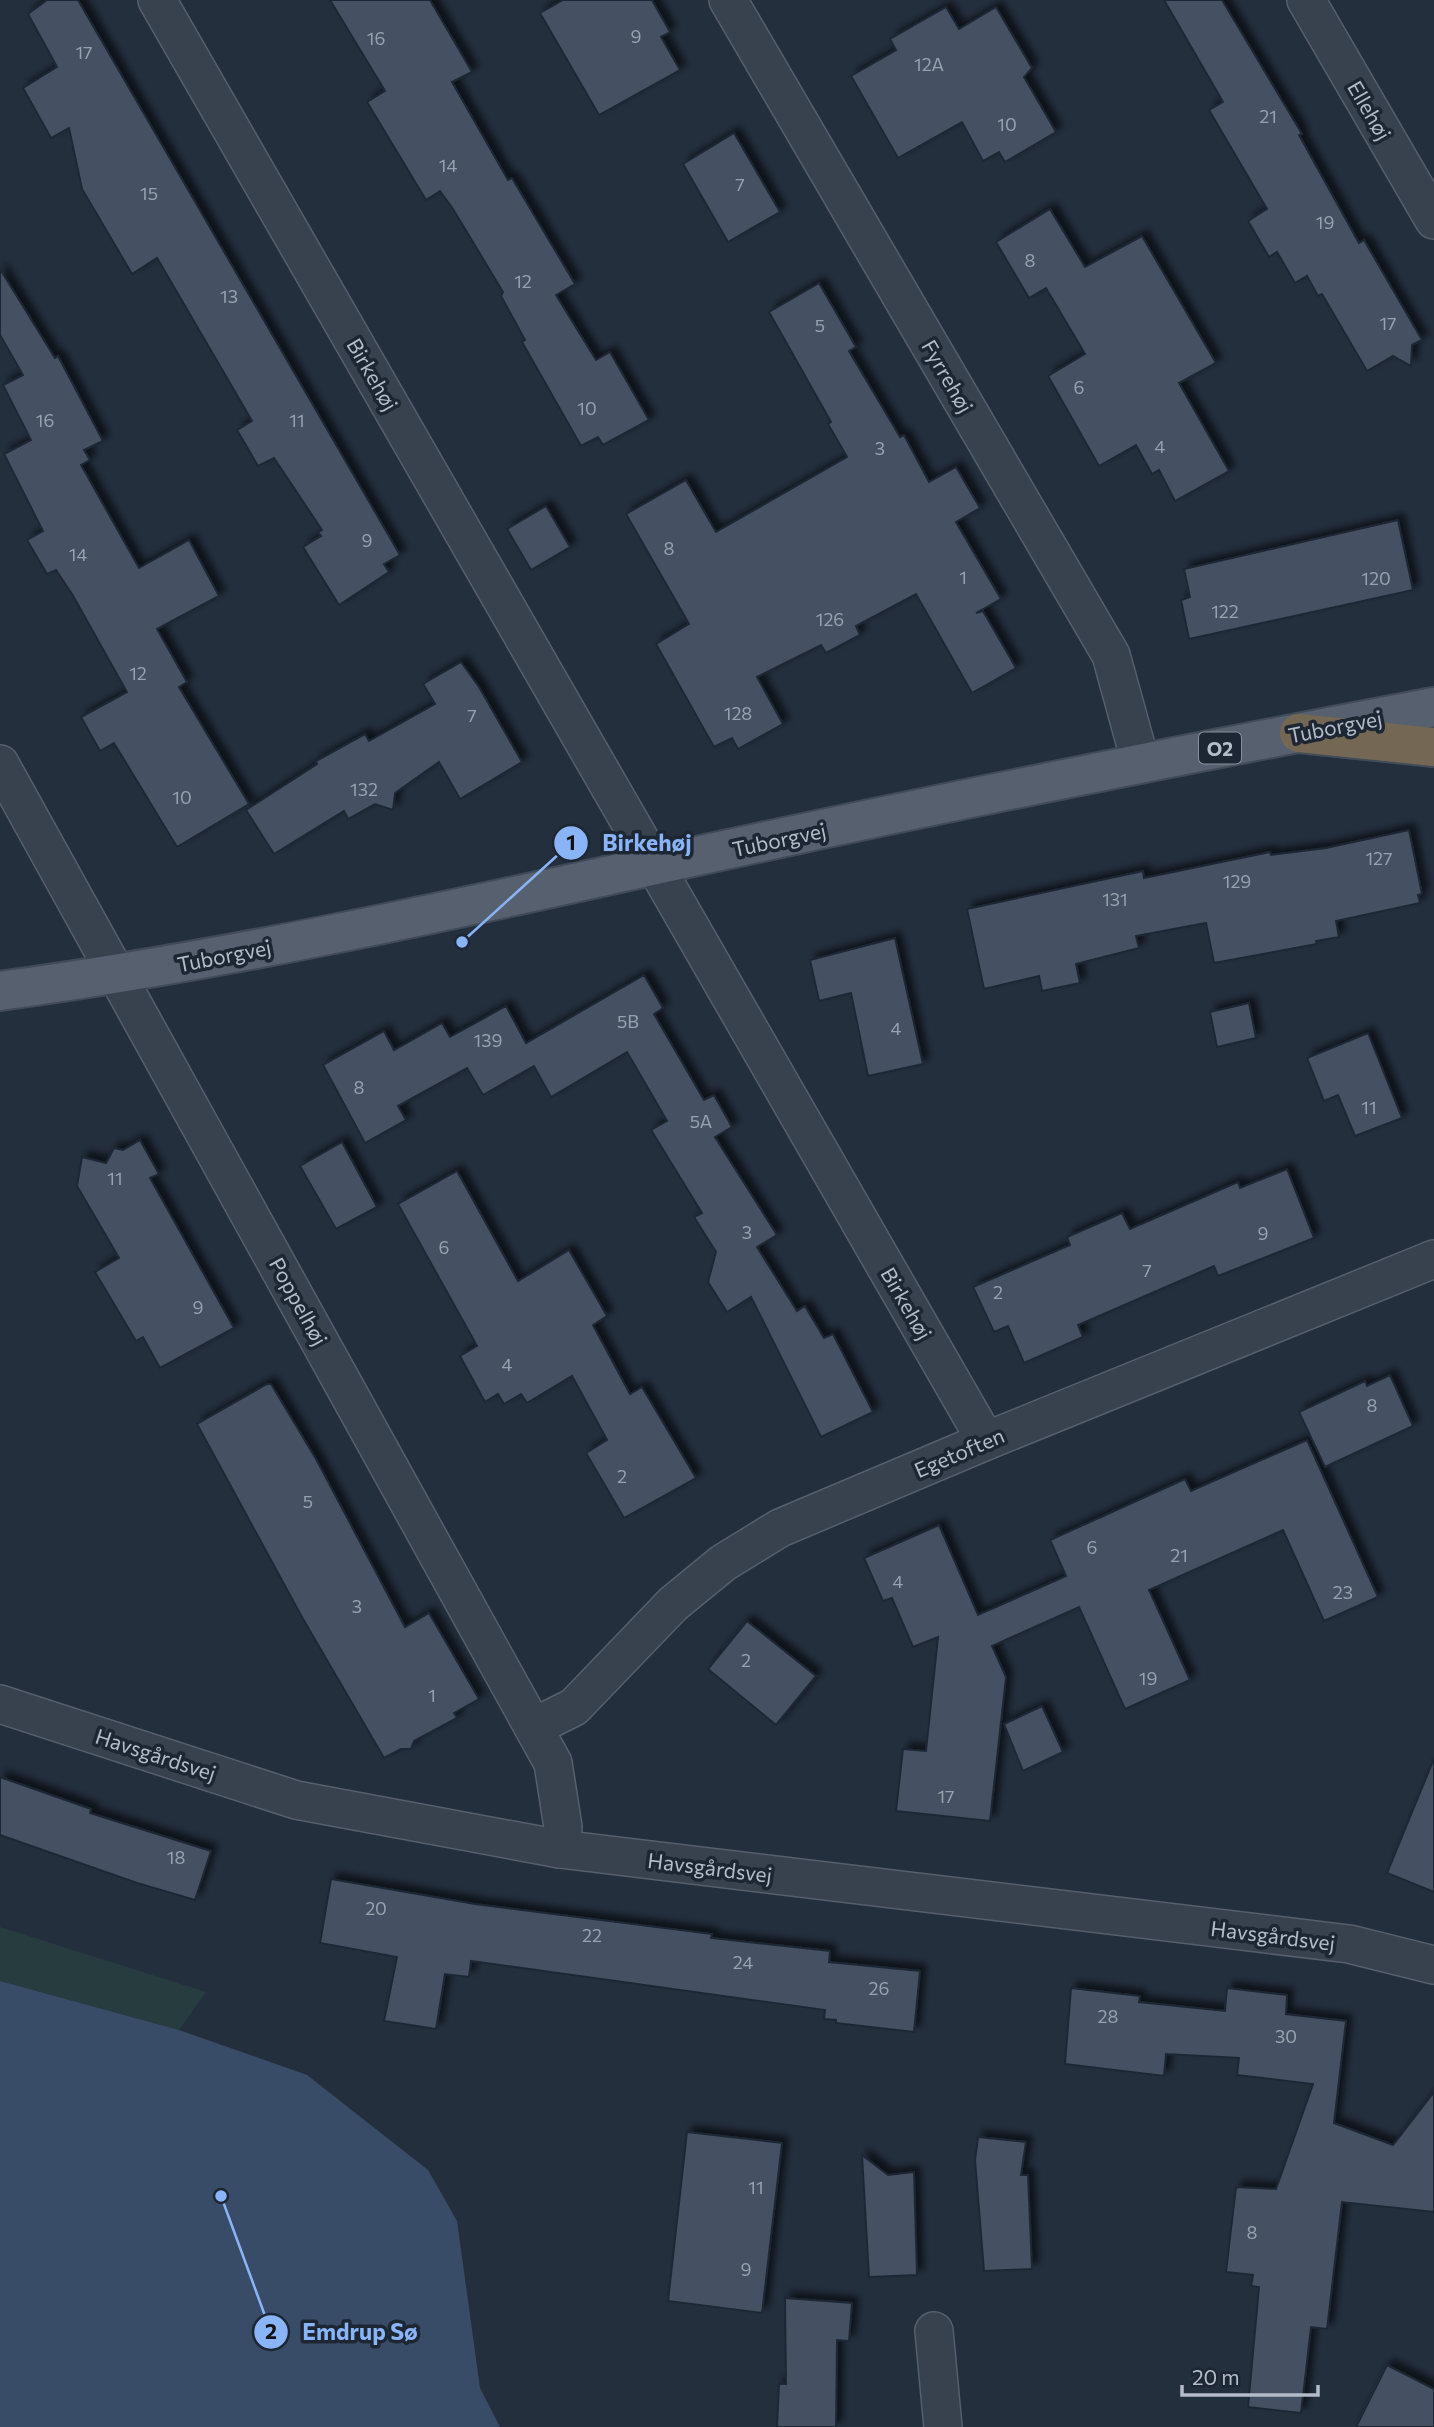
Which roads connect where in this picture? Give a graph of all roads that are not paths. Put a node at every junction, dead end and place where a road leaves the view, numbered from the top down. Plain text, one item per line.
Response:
1 (158, 0) edge
2 (728, 0) edge
3 (1306, 0) edge
4 (1434, 220) edge
5 (1434, 707) edge
6 (1299, 733) junction
7 (1434, 747) edge
8 (0, 764) edge
9 (1141, 764) junction
10 (657, 865) junction
11 (119, 975) junction
12 (0, 991) edge
13 (1434, 1259) edge
14 (986, 1441) junction
15 (0, 1704) edge
16 (534, 1727) junction
17 (560, 1849) junction
18 (1434, 1965) edge
19 (934, 2331) dead end
20 (943, 2427) edge

1 - 10 street, Birkehøj
2 - 9 street, Fyrrehøj
3 - 4 street, Ellehøj
5 - 6 main road, Tuborgvej / O2
6 - 7 highway
6 - 9 main road, Tuborgvej / O2
8 - 11 street, Poppelhøj
9 - 10 main road, Tuborgvej / O2
10 - 11 main road, Tuborgvej / O2
10 - 14 street, Birkehøj
11 - 12 main road, Tuborgvej / O2
11 - 16 street, Poppelhøj
13 - 14 street, Egetoften
14 - 16 street, Egetoften
15 - 17 street, Havsgårdsvej
16 - 17 street, Poppelhøj
17 - 18 street, Havsgårdsvej
19 - 20 street

